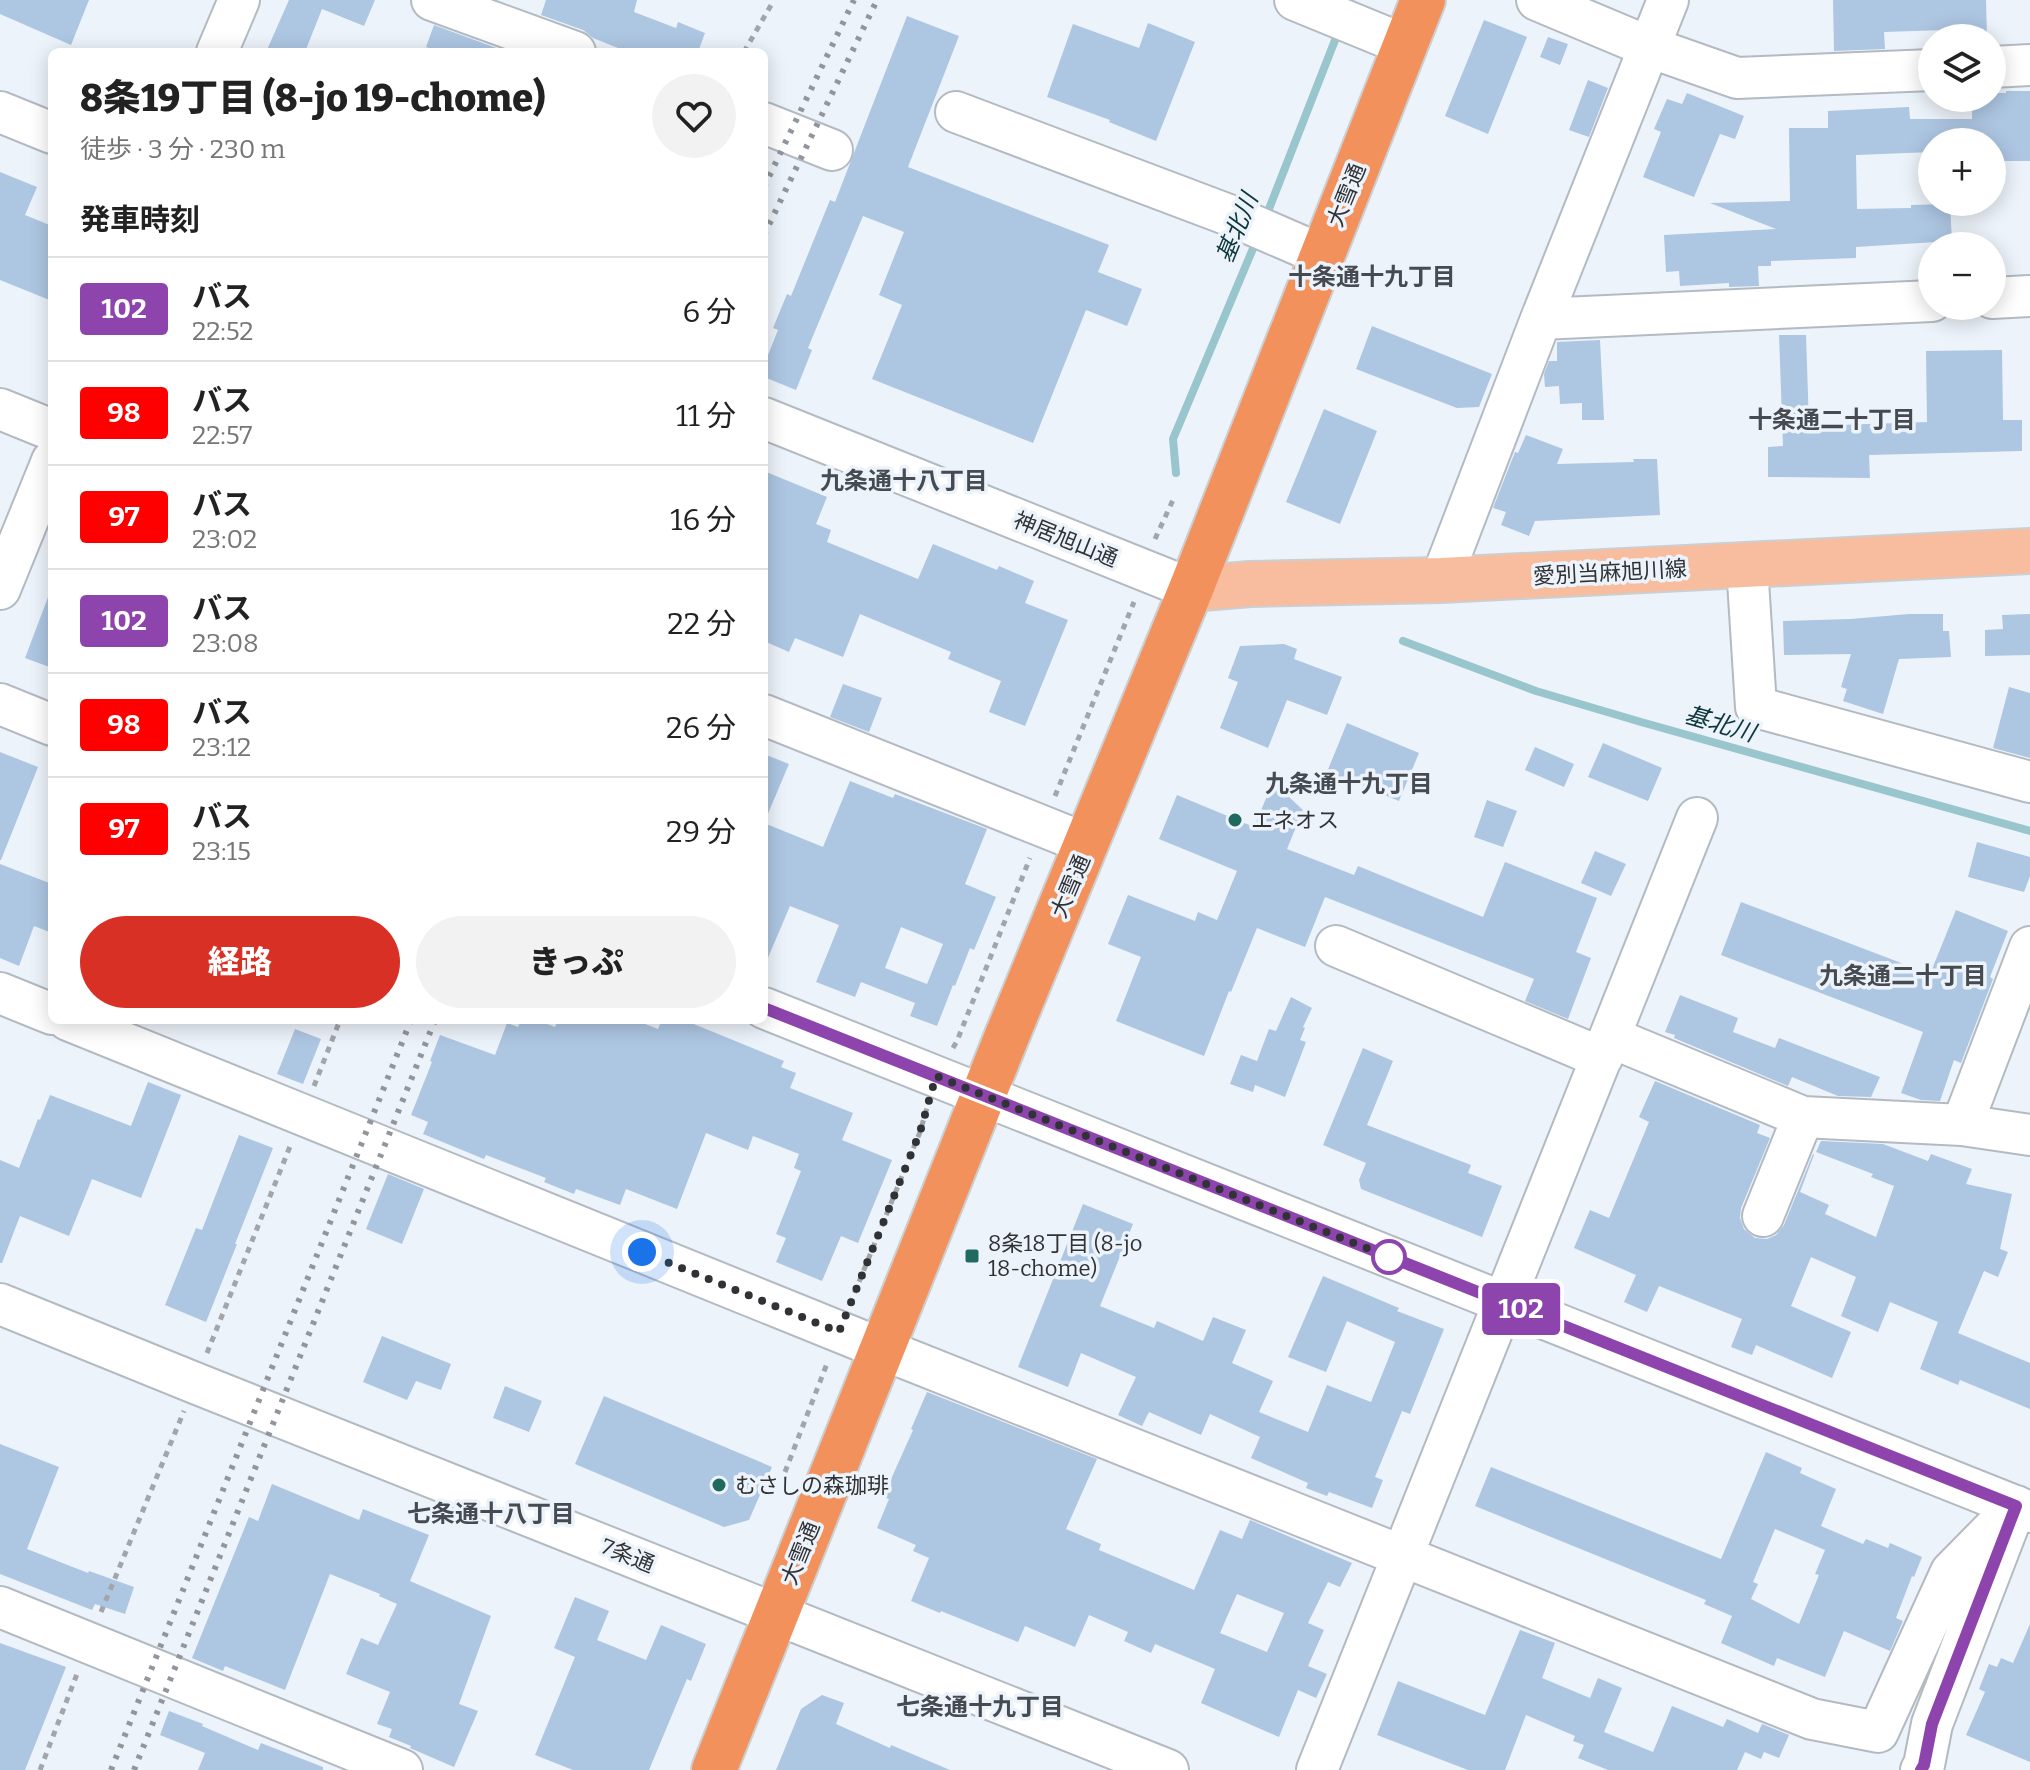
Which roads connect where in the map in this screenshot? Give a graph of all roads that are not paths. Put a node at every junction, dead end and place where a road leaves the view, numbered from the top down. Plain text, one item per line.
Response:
1 (239, 0) edge
2 (432, 0) edge
3 (1423, 0) edge
4 (1537, 0) edge
5 (1668, 0) edge
6 (1305, 4) edge
7 (1405, 45) junction
8 (1649, 47) junction
9 (219, 48) edge
10 (564, 48) edge
11 (2030, 65) edge
12 (2006, 66) edge
13 (1918, 71) edge
14 (0, 112) edge
15 (956, 112) dead end
16 (768, 125) edge
17 (48, 131) edge
18 (832, 150) dead end
19 (1322, 255) junction
20 (2030, 296) edge
21 (2006, 297) edge
22 (1918, 302) edge
23 (1541, 319) junction
24 (0, 409) edge
25 (768, 420) edge
26 (48, 428) edge
27 (48, 471) edge
28 (2030, 551) edge
29 (1747, 565) junction
30 (1441, 580) junction
31 (0, 589) edge
32 (1191, 589) junction
33 (0, 704) edge
34 (768, 717) edge
35 (48, 723) edge
36 (2030, 782) edge
37 (1697, 818) dead end
38 (1087, 844) junction
39 (1336, 946) dead end
40 (2030, 947) edge
41 (0, 993) edge
42 (768, 1010) edge
43 (48, 1012) edge
44 (78, 1024) edge
45 (1606, 1048) junction
46 (984, 1096) junction
47 (1803, 1117) junction
48 (1962, 1125) junction
49 (2030, 1135) edge
50 (1763, 1216) dead end
51 (1503, 1302) junction
52 (0, 1304) edge
53 (882, 1349) junction
54 (2023, 1509) edge
55 (1404, 1555) junction
56 (0, 1607) edge
57 (776, 1614) junction
58 (1927, 1768) edge
59 (402, 1770) edge
60 (714, 1770) edge
61 (1168, 1770) edge
62 (1317, 1770) edge

1 - 9 street
2 - 10 street
3 - 7 highway, 大雪通
4 - 8 street
5 - 8 street
6 - 7 street
7 - 19 highway, 大雪通
8 - 13 street
8 - 23 street
11 - 12 street
14 - 17 street
15 - 19 street
16 - 18 street
19 - 32 highway, 大雪通
20 - 21 street
22 - 23 street
23 - 30 street
24 - 26 street
25 - 32 street, 神居旭山通
27 - 31 street
28 - 29 main road, 愛別当麻旭川線
29 - 30 main road, 愛別当麻旭川線
29 - 36 street
30 - 32 main road, 愛別当麻旭川線
32 - 38 highway, 大雪通
33 - 35 street
34 - 38 street
37 - 45 street
38 - 46 highway, 大雪通
39 - 45 street
40 - 48 street
41 - 43 street
42 - 46 street
44 - 53 street
45 - 47 street
45 - 51 street
46 - 51 street
46 - 53 highway, 大雪通
47 - 48 street
47 - 50 street
48 - 49 street
51 - 54 street
51 - 55 street
52 - 57 street, 7条通
53 - 55 street
53 - 57 highway, 大雪通
54 - 55 street
54 - 58 street
55 - 62 street
56 - 59 street
57 - 60 highway, 大雪通
57 - 61 street, 7条通

